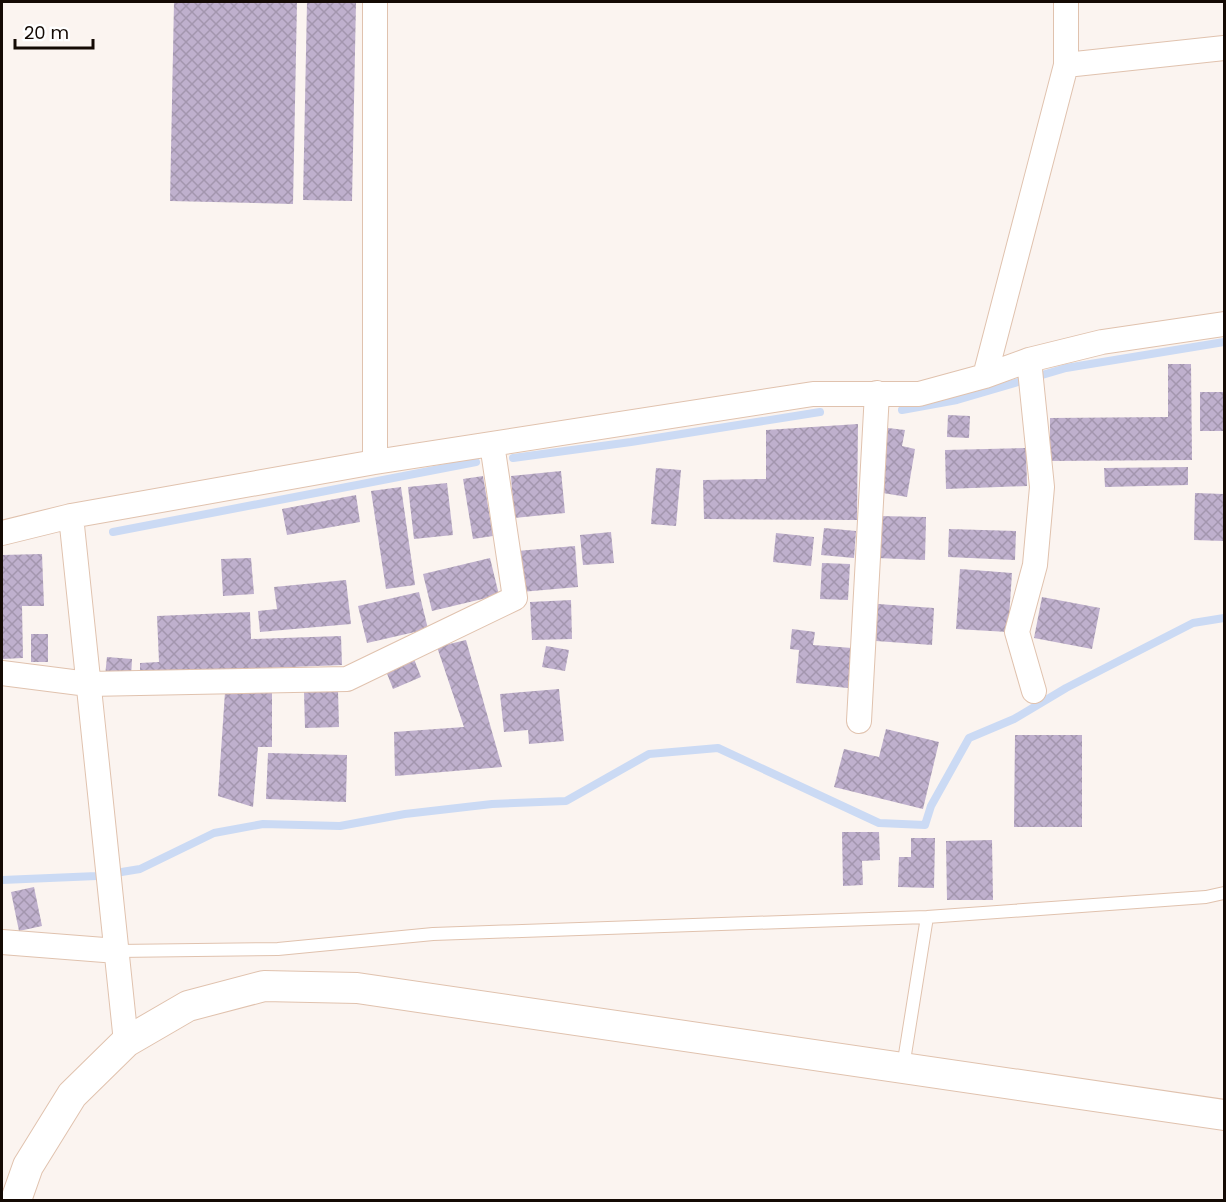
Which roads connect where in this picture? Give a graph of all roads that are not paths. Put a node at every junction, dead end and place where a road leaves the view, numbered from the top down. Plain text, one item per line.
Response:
1 (375, 2) edge
2 (1066, 2) edge
3 (1224, 48) edge
4 (1066, 65) junction
5 (1224, 324) edge
6 (1029, 360) junction
7 (985, 376) junction
8 (877, 393) junction
9 (492, 444) junction
10 (375, 462) junction
11 (71, 516) junction
12 (2, 533) edge
13 (2, 673) edge
14 (88, 684) junction
15 (1034, 692) dead end
16 (859, 721) dead end
17 (1224, 893) edge
18 (927, 917) junction
19 (2, 942) edge
20 (117, 951) junction
21 (126, 1042) junction
22 (903, 1067) junction
23 (1224, 1115) edge
24 (16, 1200) edge

1 - 10 street
2 - 4 street
3 - 4 street
4 - 7 street
5 - 6 street
6 - 7 street
6 - 15 street
7 - 8 street
8 - 9 street
8 - 16 street
9 - 10 street
9 - 14 street
10 - 11 street
11 - 12 street
11 - 14 street
13 - 14 street
14 - 20 street
17 - 18 lane
18 - 20 lane
18 - 22 lane
19 - 20 street
20 - 21 street
21 - 22 street
21 - 24 street
22 - 23 street

